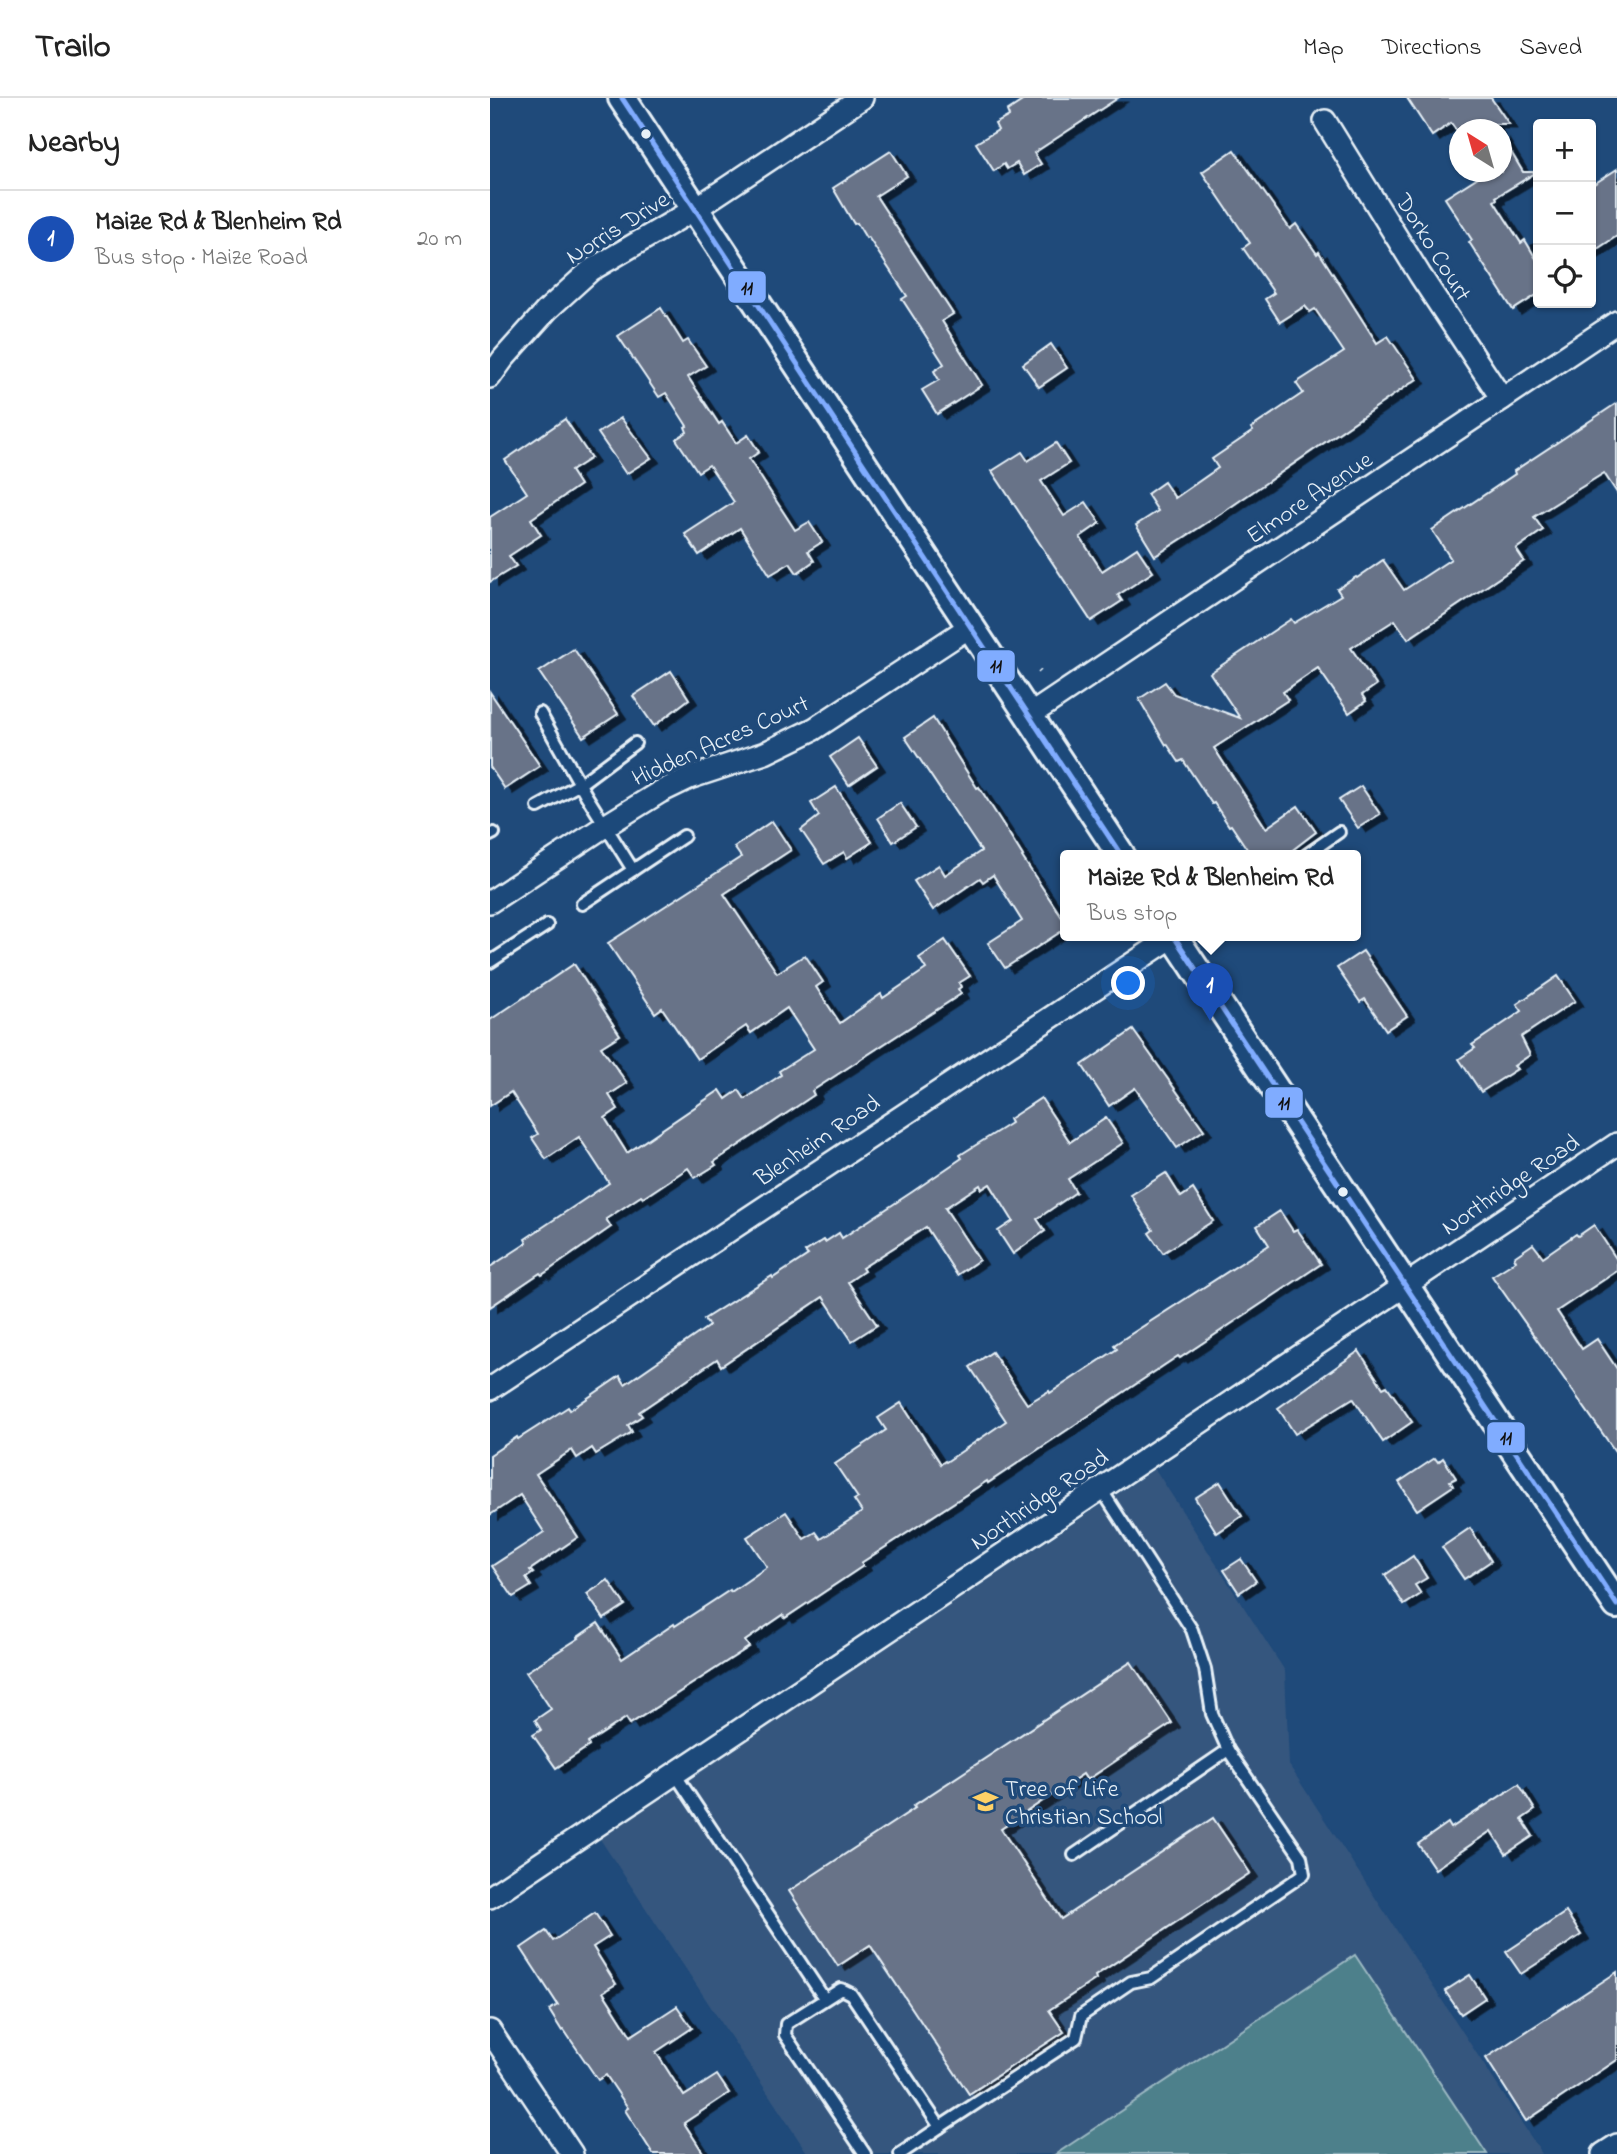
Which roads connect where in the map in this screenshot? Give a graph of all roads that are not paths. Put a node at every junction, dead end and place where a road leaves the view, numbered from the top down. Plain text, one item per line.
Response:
1 (622, 98) edge
2 (862, 98) edge
3 (1325, 121) dead end
4 (695, 209) junction
5 (1617, 322) edge
6 (490, 377) edge
7 (1502, 399) junction
8 (971, 626) junction
9 (540, 713) dead end
10 (1030, 715) junction
11 (635, 743) dead end
12 (580, 784) junction
13 (538, 807) dead end
14 (605, 826) junction
15 (1339, 832) dead end
16 (684, 836) dead end
17 (1118, 850) edge
18 (1313, 850) edge
19 (633, 870) junction
20 (490, 902) edge
21 (582, 904) dead end
22 (547, 925) dead end
23 (1173, 941) edge
24 (1182, 941) edge
25 (492, 957) edge
26 (1617, 1144) edge
27 (1405, 1286) junction
28 (490, 1390) edge
29 (1101, 1489) junction
30 (1617, 1605) edge
31 (1228, 1750) junction
32 (675, 1774) junction
33 (1074, 1854) dead end
34 (490, 1897) edge
35 (824, 1998) junction
36 (490, 2031) edge
37 (940, 2127) junction
38 (1617, 2145) edge
39 (572, 2154) edge
40 (865, 2154) edge
41 (900, 2154) edge
42 (1603, 2154) edge

1 - 4 street
2 - 4 street, Norris Drive
3 - 7 street, Dorko Court
4 - 6 street, Norris Drive
4 - 8 street
5 - 7 street, Elmore Avenue
7 - 10 street, Elmore Avenue
8 - 10 street
8 - 14 street, Hidden Acres Court
9 - 12 lane
10 - 17 street
11 - 12 lane
12 - 13 lane
12 - 14 lane
14 - 19 lane
14 - 20 street, Hidden Acres Court
15 - 18 lane
16 - 19 lane
19 - 21 lane
22 - 25 lane
23 - 28 street, Blenheim Road
24 - 27 street
26 - 27 street, Northridge Road
27 - 29 street, Northridge Road
27 - 30 street
29 - 31 lane
29 - 32 street, Northridge Road
31 - 33 lane
31 - 37 lane
32 - 34 street, Northridge Road
32 - 35 lane
35 - 37 lane
35 - 40 lane
36 - 39 street
37 - 41 lane
38 - 42 street

